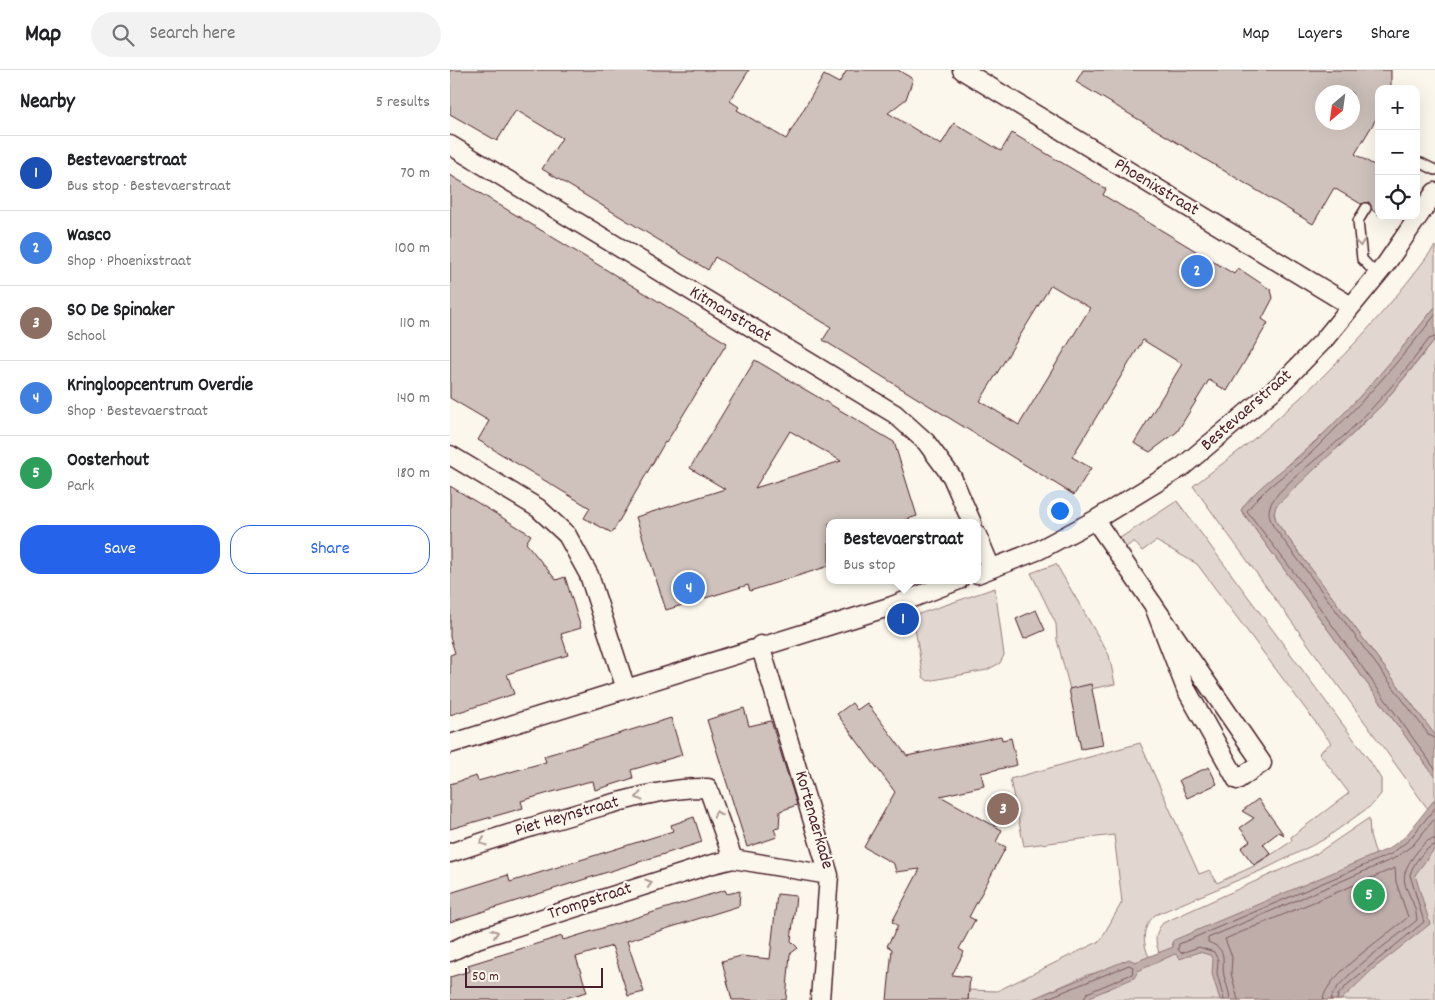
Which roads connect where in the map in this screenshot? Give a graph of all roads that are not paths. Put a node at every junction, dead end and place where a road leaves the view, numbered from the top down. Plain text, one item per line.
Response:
1 (962, 70) edge
2 (450, 145) edge
3 (1420, 163) edge
4 (1435, 170) edge
5 (1435, 192) edge
6 (1366, 208) dead end
7 (1377, 275) junction
8 (1351, 306) junction
9 (450, 454) edge
10 (970, 519) edge
11 (1095, 520) junction
12 (981, 556) edge
13 (984, 571) edge
14 (949, 584) edge
15 (1153, 604) junction
16 (760, 645) junction
17 (626, 688) junction
18 (450, 744) edge
19 (450, 853) edge
20 (733, 859) junction
21 (829, 875) junction
22 (450, 952) edge
23 (820, 1000) edge

1 - 8 street, Phoenixstraat
2 - 10 street, Kitmanstraat
3 - 4 lane
5 - 7 street, Bestevaerstraat
6 -> 7 lane
7 - 8 street, Bestevaerstraat
8 - 11 street, Bestevaerstraat
9 - 17 street
11 - 13 street, Bestevaerstraat
11 - 15 street
12 - 13 street
14 - 16 street
15 - 15 street
16 - 17 street
16 - 21 street, Kortenaerkade
17 - 18 street
20 -> 19 street, Piet Heynstraat
20 - 21 street, Trompstraat
22 -> 20 street, Trompstraat
21 - 23 street, Kortenaerkade

